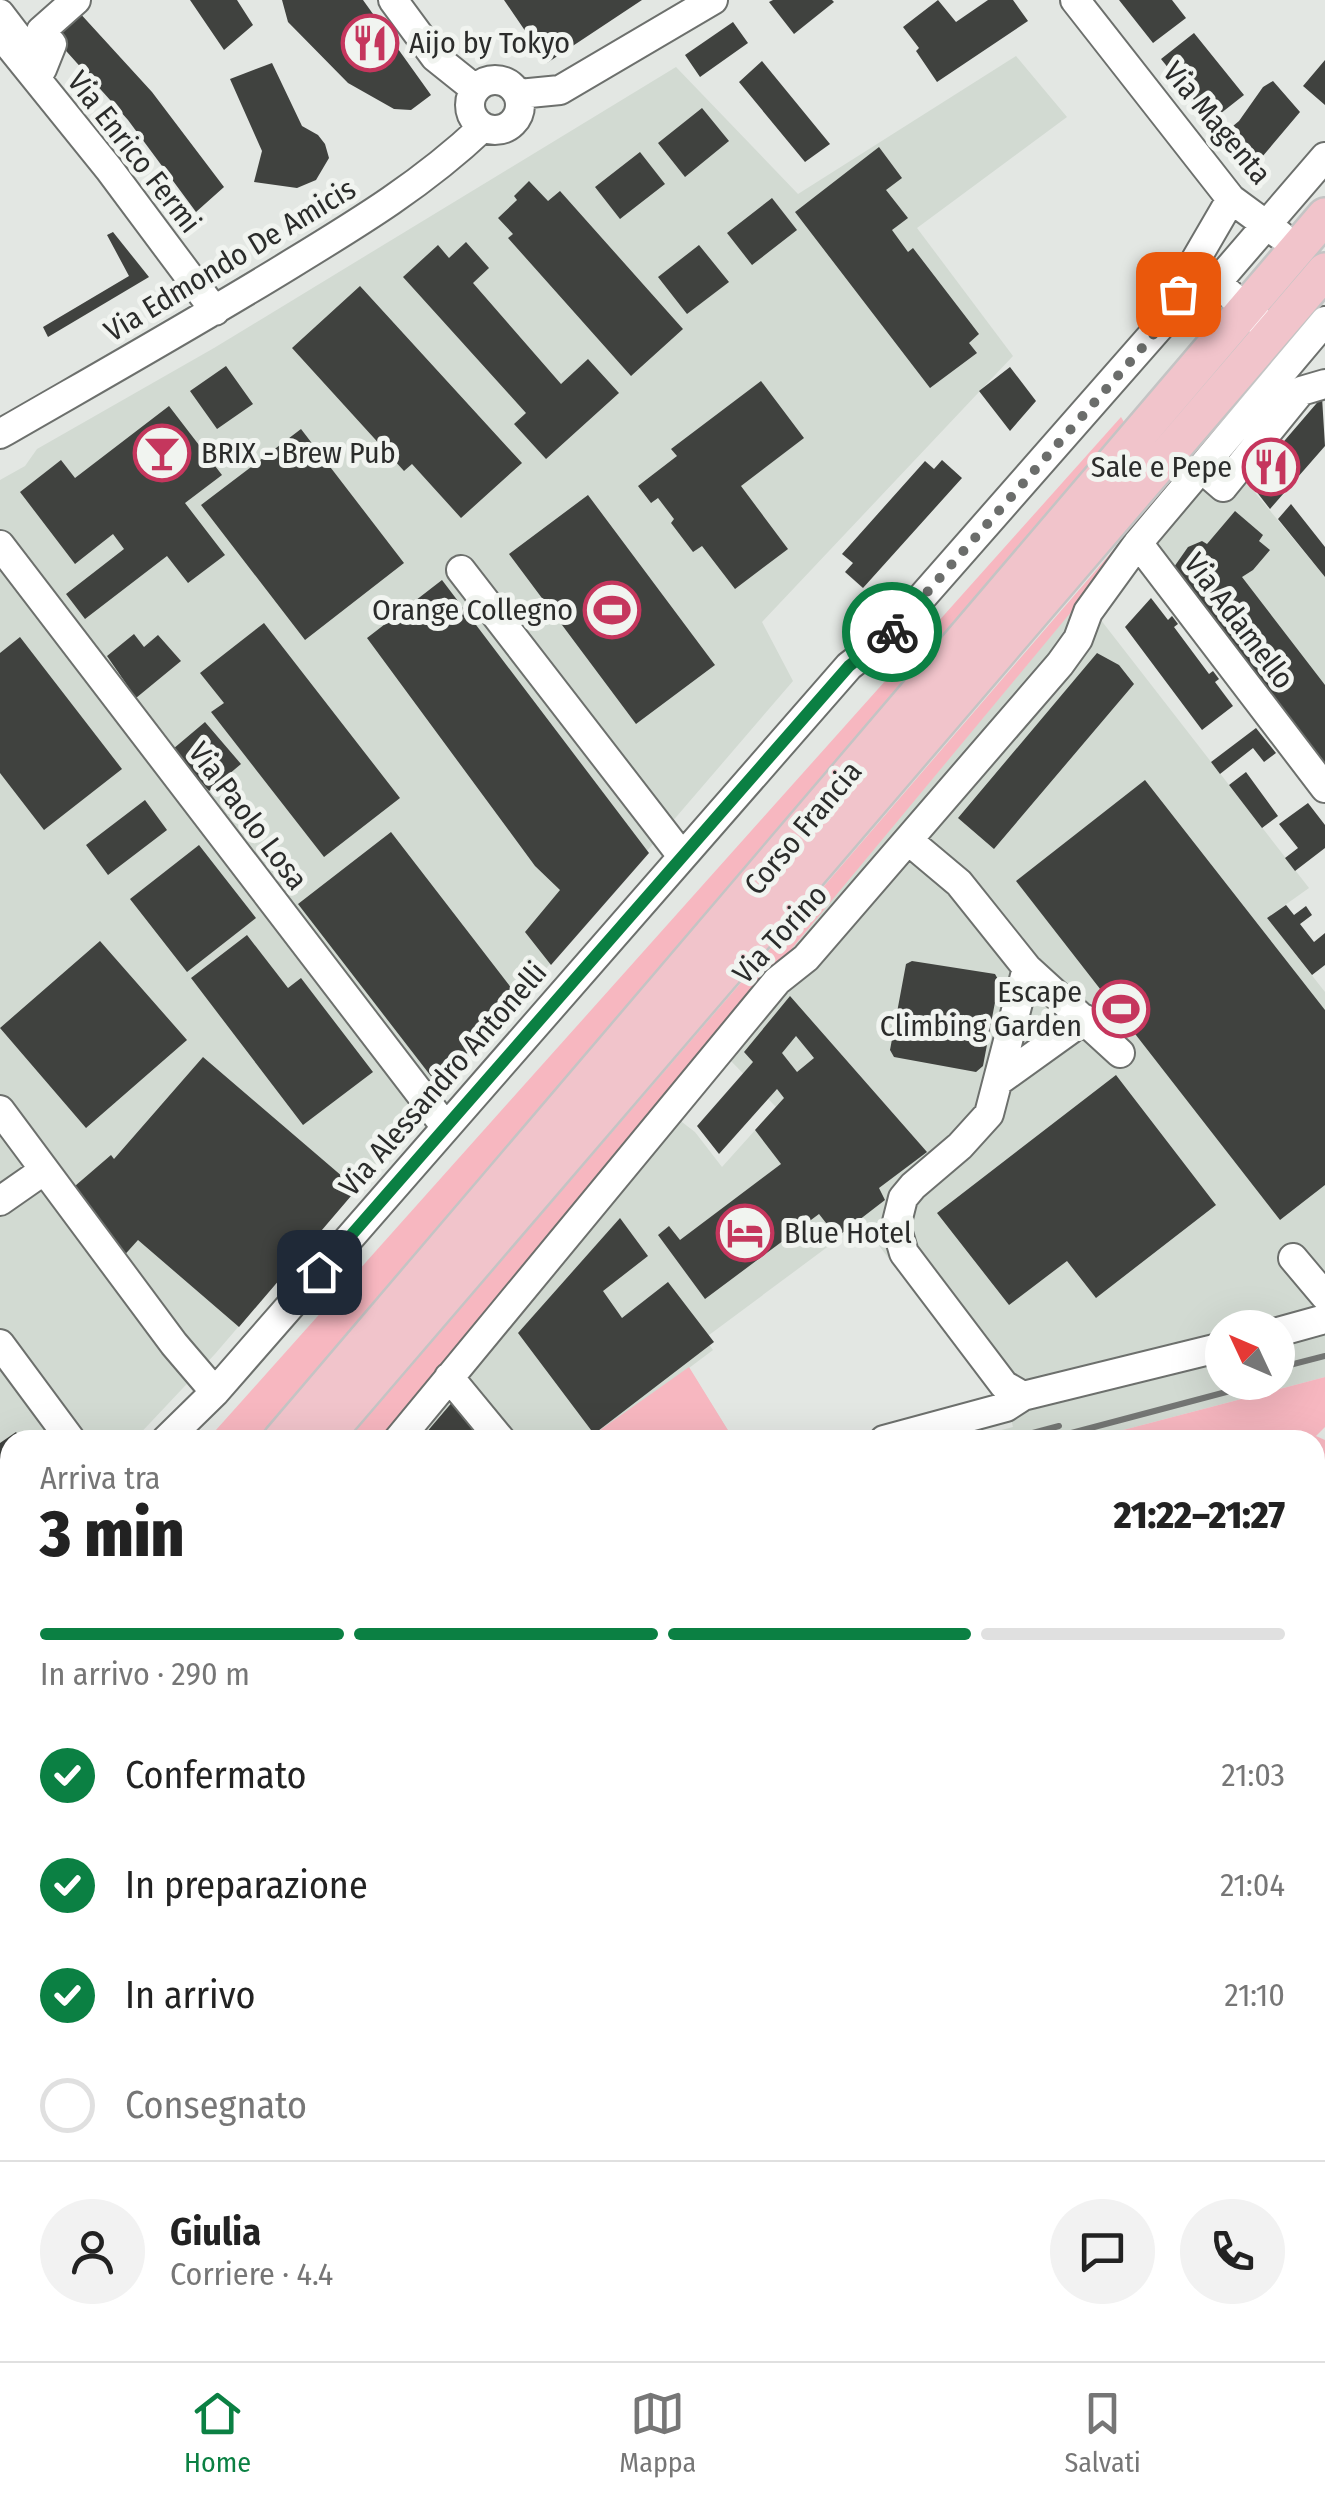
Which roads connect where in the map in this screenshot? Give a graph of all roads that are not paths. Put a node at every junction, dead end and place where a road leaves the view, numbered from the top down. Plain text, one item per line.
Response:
1 (76, 0) edge
2 (393, 0) edge
3 (713, 0) edge
4 (1075, 0) edge
5 (0, 14) edge
6 (0, 34) edge
7 (475, 89) junction
8 (518, 94) junction
9 (483, 127) junction
10 (1325, 158) edge
11 (1231, 199) junction
12 (1325, 216) edge
13 (1268, 224) junction
14 (1296, 249) junction
15 (1196, 264) junction
16 (1324, 272) edge
17 (1217, 283) junction
18 (1246, 308) junction
19 (215, 311) junction
20 (1169, 316) junction
21 (1325, 321) edge
22 (1285, 343) junction
23 (1325, 381) edge
24 (0, 434) edge
25 (1212, 478) junction
26 (1138, 543) junction
27 (0, 546) edge
28 (461, 570) dead end
29 (1325, 788) edge
30 (909, 841) junction
31 (682, 856) junction
32 (1026, 968) junction
33 (1085, 1019) junction
34 (1120, 1053) dead end
35 (1000, 1080) junction
36 (0, 1110) edge
37 (445, 1126) junction
38 (44, 1171) junction
39 (0, 1201) edge
40 (1293, 1258) dead end
41 (1325, 1296) edge
42 (1325, 1318) edge
43 (1295, 1327) edge
44 (0, 1344) edge
45 (1205, 1351) edge
46 (449, 1377) junction
47 (214, 1392) junction
48 (1023, 1396) junction
49 (64, 1430) edge
50 (176, 1430) edge
51 (291, 1430) edge
52 (331, 1430) edge
53 (406, 1430) edge
54 (493, 1430) edge
55 (921, 1430) edge

1 - 5 street
2 - 7 street
3 - 8 street
4 - 11 street, Via Magenta
6 - 19 street, Via Enrico Fermi
7 - 8 street
7 - 9 street
8 - 9 street
9 - 19 street, Via Edmondo De Amicis
10 - 13 street
11 - 13 street, Via Magenta
11 - 15 street, Via Alessandro Antonelli
12 - 14 main road, Corso Francia
13 - 14 street, Via Magenta
13 - 17 street
14 - 16 street, Via Magenta
14 - 18 main road, Corso Francia
15 - 17 street
15 - 20 street, Via Alessandro Antonelli
16 - 22 main road, Corso Francia
17 - 18 street
17 - 20 street, Via Alessandro Antonelli
18 - 22 street
18 - 51 main road, Corso Francia
19 - 24 street, Via Edmondo De Amicis
20 - 31 street, Via Alessandro Antonelli
21 - 22 street, Corso Francia
22 - 23 street
22 - 25 street, Via Torino
22 - 52 main road, Corso Francia
23 - 25 street, Via Torino
25 - 26 street, Via Torino
26 - 29 street, Via Adamello
26 - 30 street, Via Torino
27 - 37 street, Via Paolo Losa
28 - 31 street
30 - 32 street
30 - 46 street, Via Torino
31 - 37 street, Via Alessandro Antonelli
32 - 33 street
32 - 35 street
33 - 34 street
33 - 35 street
35 - 48 street
36 - 38 street
37 - 47 street, Via Alessandro Antonelli
38 - 39 street
38 - 47 street
40 - 41 street
42 - 43 street
44 - 49 street
45 - 48 street
46 - 53 street, Via Torino
46 - 54 street
47 - 50 street, Via Alessandro Antonelli
48 - 55 street

